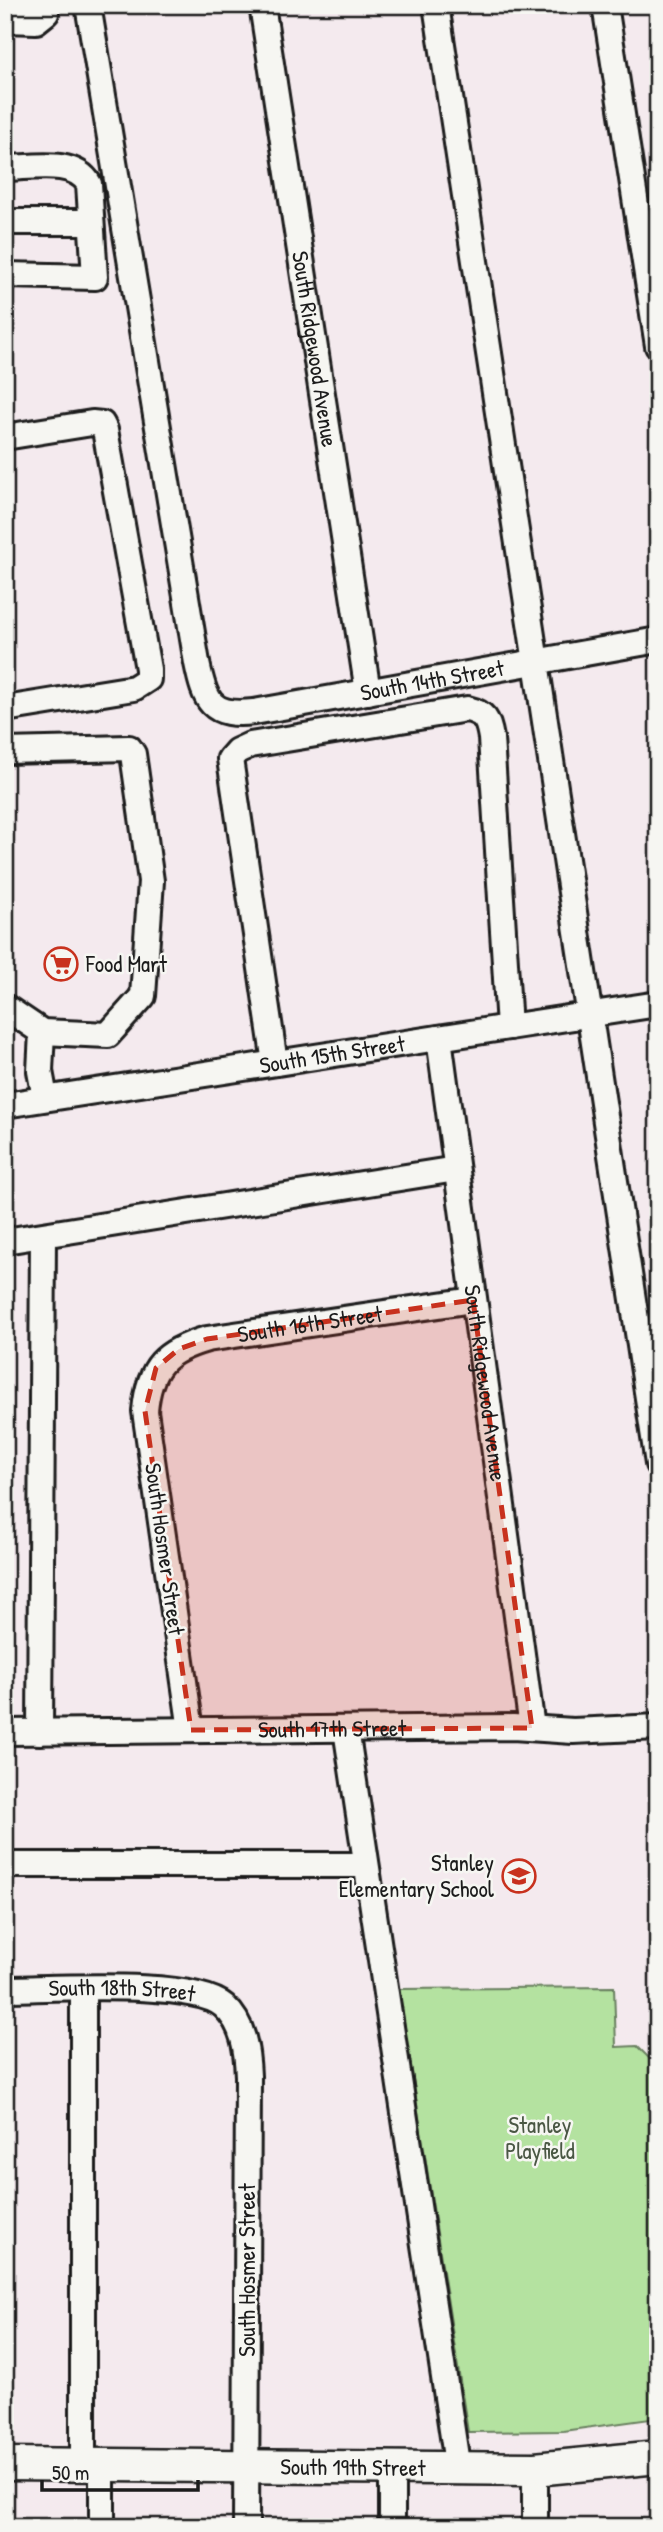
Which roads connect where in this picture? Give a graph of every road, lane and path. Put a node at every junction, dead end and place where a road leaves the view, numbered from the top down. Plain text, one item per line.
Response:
1 (46, 5) edge
2 (88, 5) edge
3 (262, 5) edge
4 (436, 5) edge
5 (605, 5) edge
6 (5, 20) edge
7 (5, 168) edge
8 (5, 222) edge
9 (91, 222) junction
10 (5, 275) edge
11 (658, 346) edge
12 (5, 437) edge
13 (658, 640) edge
14 (537, 662) junction
15 (368, 692) junction
16 (5, 709) edge
17 (5, 751) edge
18 (658, 1004) edge
19 (5, 1007) edge
20 (591, 1014) junction
21 (509, 1027) junction
22 (43, 1032) junction
23 (439, 1038) junction
24 (275, 1063) junction
25 (45, 1098) junction
26 (5, 1105) edge
27 (456, 1169) junction
28 (43, 1236) junction
29 (5, 1241) edge
30 (473, 1300) junction
31 (156, 1368) joint
32 (658, 1464) edge
33 (658, 1727) edge
34 (532, 1728) junction
35 (346, 1729) junction
36 (191, 1730) junction
37 (5, 1732) edge
38 (40, 1732) junction
39 (5, 1865) edge
40 (366, 1865) junction
41 (5, 1989) edge
42 (83, 1989) junction
43 (232, 2016) joint
44 (658, 2457) edge
45 (5, 2464) edge
46 (93, 2465) junction
47 (246, 2467) junction
48 (392, 2469) junction
49 (535, 2469) junction
50 (458, 2470) junction
51 (102, 2527) edge
52 (246, 2527) edge
53 (392, 2527) edge
54 (535, 2527) edge

1 - 6 street
2 - 15 street, South 14th Street
3 - 15 street, South Ridgewood Avenue
4 - 14 street
5 - 11 street
7 - 9 street
8 - 9 street
9 - 10 street
12 - 16 street
13 - 14 street, South 14th Street
14 - 15 street, South 14th Street
14 - 20 street
17 - 22 street
18 - 20 street, South 15th Street
19 - 22 street
20 - 21 street, South 15th Street
20 - 32 street
21 - 23 street, South 15th Street
21 - 24 street
22 - 25 street
23 - 24 street, South 15th Street
23 - 27 street, South Ridgewood Avenue
24 - 25 street, South 15th Street
25 - 26 street, South 15th Street
27 - 28 street
27 - 30 street, South Ridgewood Avenue
28 - 29 street
28 - 38 street
30 - 31 street, South 16th Street
30 - 34 street, South Ridgewood Avenue
31 - 36 street, South Hosmer Street
33 - 34 street, South 17th Street
34 - 35 street, South 17th Street
35 - 36 street, South 17th Street
35 - 40 street
36 - 38 street, South 17th Street
37 - 38 street, South 17th Street
39 - 40 street
40 - 50 street
41 - 42 street, South 18th Street
42 - 43 street, South 18th Street
42 - 46 street
43 - 47 street, South Hosmer Street
44 - 49 main road, South 19th Street
45 - 46 main road, South 19th Street
46 - 47 main road, South 19th Street
46 - 51 street
47 - 48 main road, South 19th Street
47 - 52 street, South Hosmer Street
48 - 50 main road, South 19th Street
48 - 53 street
49 - 50 main road, South 19th Street
49 - 54 street

